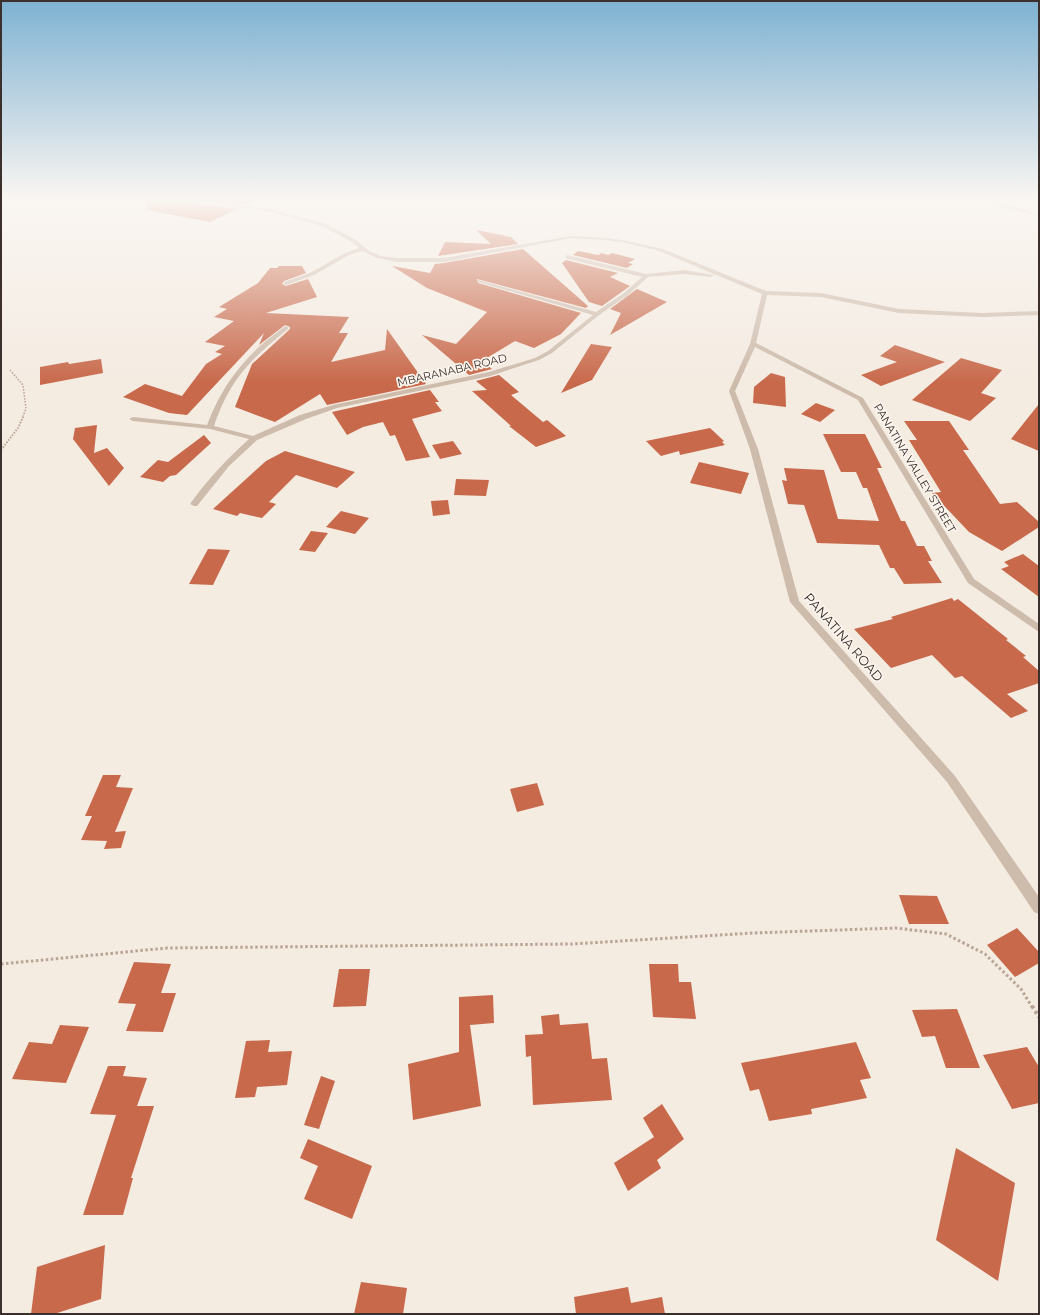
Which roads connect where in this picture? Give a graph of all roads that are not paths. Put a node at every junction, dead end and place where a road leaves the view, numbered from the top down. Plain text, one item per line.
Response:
1 (336, 260) edge
2 (581, 260) edge
3 (685, 260) edge
4 (646, 276) junction
5 (722, 276) junction
6 (480, 281) dead end
7 (286, 283) dead end
8 (765, 293) junction
9 (1039, 313) edge
10 (597, 314) junction
11 (286, 328) dead end
12 (753, 344) junction
13 (133, 419) dead end
14 (210, 427) junction
15 (254, 438) junction
16 (194, 504) dead end
17 (1039, 629) edge
18 (1039, 908) edge

1 - 7 street
2 - 4 street
3 - 5 street
4 - 5 street
4 - 10 street, MBARANABA ROAD
5 - 8 street
6 - 10 street
8 - 9 street
8 - 12 street, PANATINA ROAD
10 - 15 street, MBARANABA ROAD
11 - 14 street
12 - 17 street, PANATINA VALLEY STREET
12 - 18 street, PANATINA ROAD
13 - 14 street
14 - 15 street
15 - 16 street, MBARANABA ROAD

